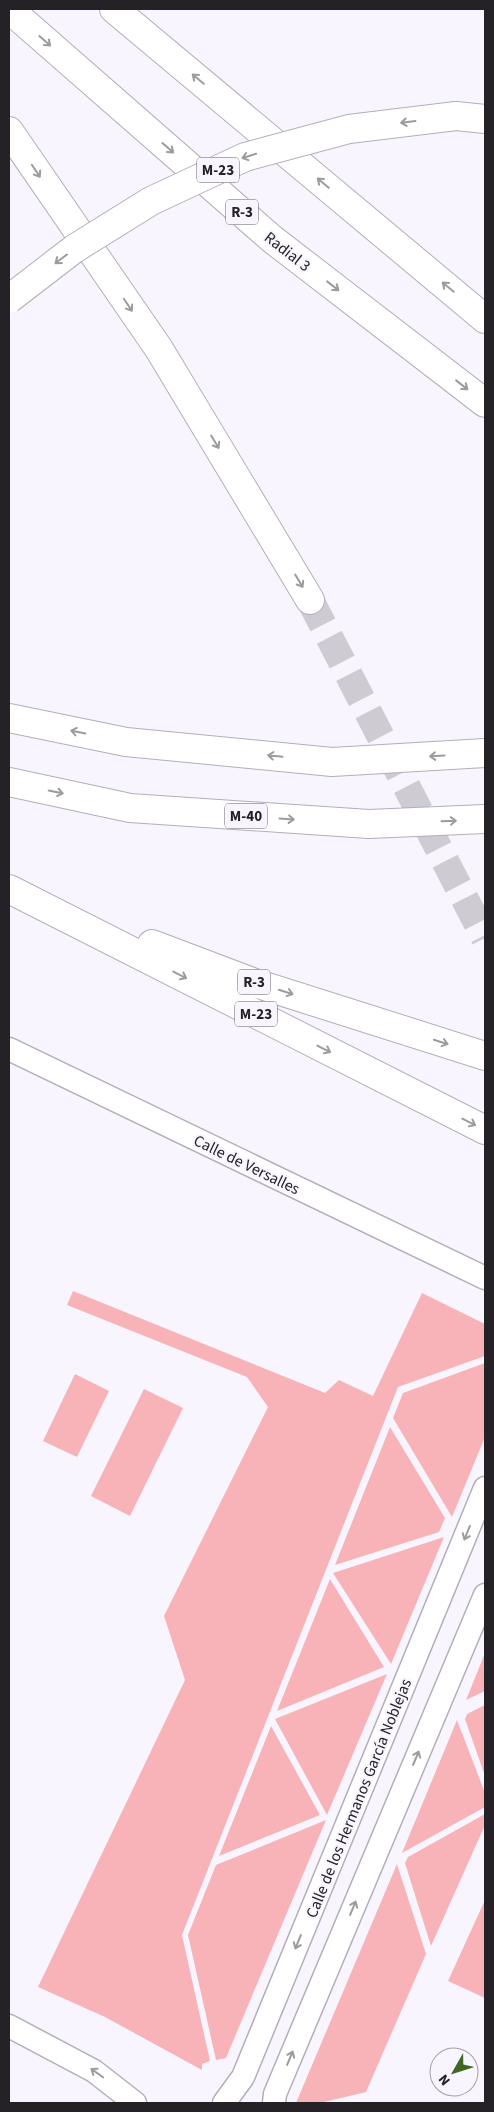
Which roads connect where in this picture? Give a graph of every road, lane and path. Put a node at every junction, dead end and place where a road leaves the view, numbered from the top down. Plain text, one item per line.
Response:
1 (9, 9) edge
2 (114, 9) edge
3 (485, 119) edge
4 (9, 130) edge
5 (9, 299) edge
6 (485, 318) edge
7 (485, 403) edge
8 (310, 600) tunnel mouth
9 (9, 718) edge
10 (485, 753) edge
11 (9, 782) edge
12 (485, 819) edge
13 (18, 893) edge
14 (9, 1049) edge
15 (485, 1056) edge
16 (485, 1130) edge
17 (485, 1278) edge
18 (485, 1488) edge
19 (485, 1595) edge
20 (9, 2026) edge
21 (135, 2103) edge
22 (224, 2103) edge
23 (274, 2103) edge

1 -> 7 highway, Radial 3 / R-3
6 -> 2 highway
3 -> 5 highway, M-23, bridge
4 -> 8 highway
10 -> 9 highway
11 -> 12 highway, M-40
13 -> 15 highway, R-3
13 -> 16 highway, M-23
14 - 17 street, Calle de Versalles
18 -> 22 street, Calle de los Hermanos García Noblejas
23 -> 19 street
21 -> 20 street

